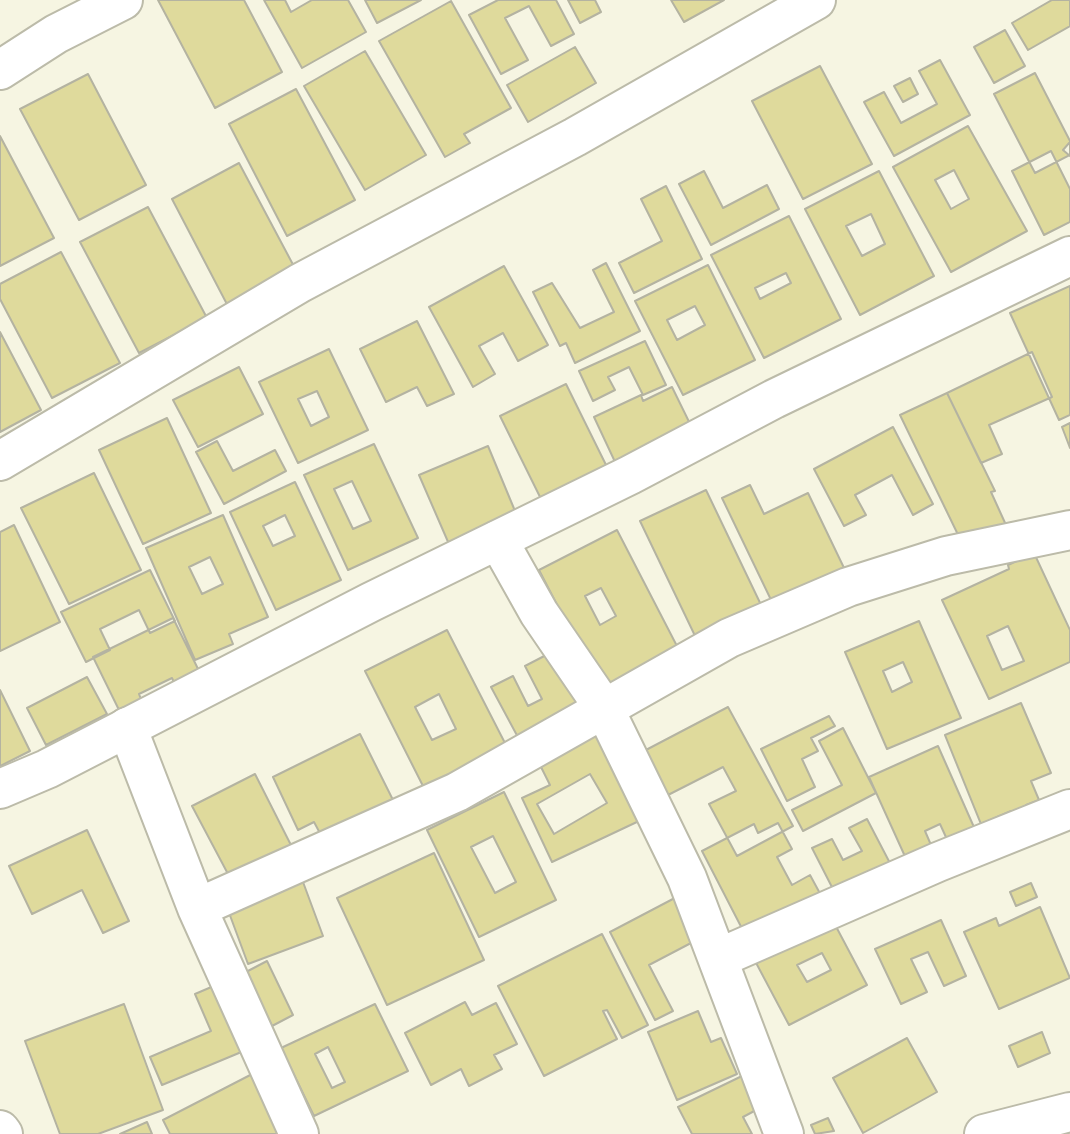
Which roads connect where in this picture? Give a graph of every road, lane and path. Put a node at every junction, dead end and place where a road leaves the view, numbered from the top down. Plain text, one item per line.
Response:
1 (123, 0) edge
2 (816, 0) edge
3 (0, 70) edge
4 (1070, 256) edge
5 (0, 461) edge
6 (1070, 530) edge
7 (498, 540) junction
8 (604, 708) junction
9 (127, 727) junction
10 (0, 789) edge
11 (1070, 809) edge
12 (197, 908) junction
13 (719, 958) junction
14 (1070, 1112) edge
15 (299, 1134) edge
16 (784, 1134) edge
17 (984, 1134) edge

1 - 3 street
2 - 5 street
4 - 7 street
6 - 8 street
7 - 8 street
7 - 9 street
8 - 12 street
8 - 13 street
9 - 10 street
9 - 12 street
11 - 13 street
12 - 15 street
13 - 16 street
14 - 17 street

